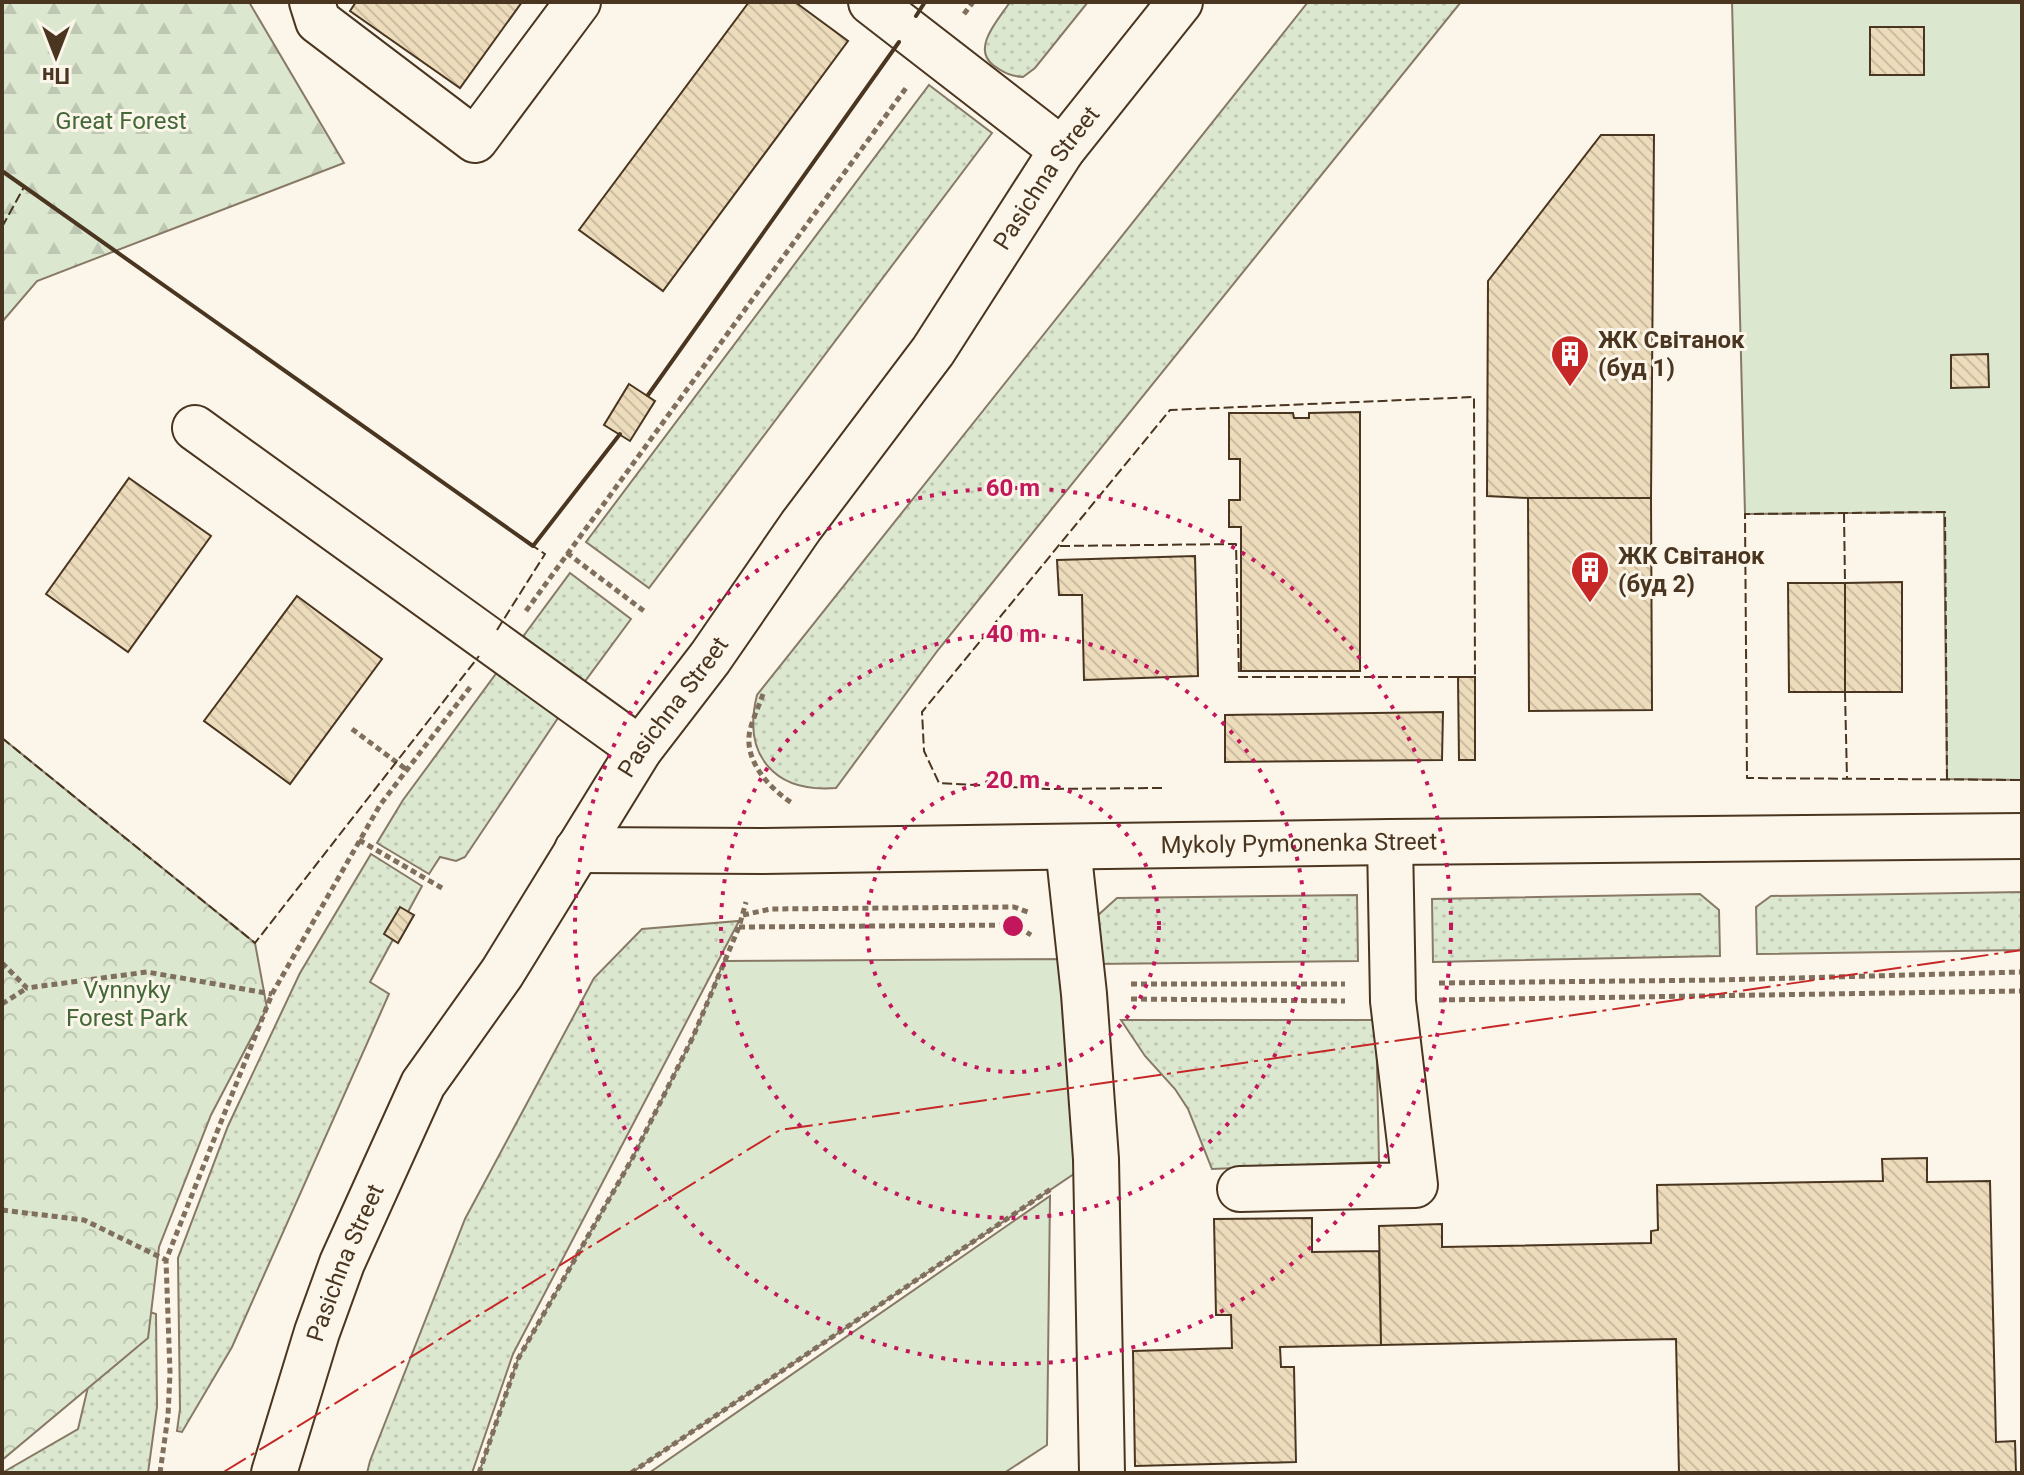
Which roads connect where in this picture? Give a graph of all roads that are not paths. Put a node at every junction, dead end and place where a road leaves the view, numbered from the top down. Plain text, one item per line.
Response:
1 (312, 2) edge
2 (578, 2) edge
3 (871, 2) edge
4 (1180, 2) edge
5 (1062, 150) junction
6 (195, 428) dead end
7 (640, 749) junction
8 (2022, 836) edge
9 (1390, 842) junction
10 (1068, 847) junction
11 (577, 850) junction
12 (1240, 1189) dead end
13 (274, 1473) edge
14 (1102, 1473) edge

1 - 2 main road
3 - 5 main road
4 - 5 main road, Pasichna Street
5 - 7 main road, Pasichna Street
6 - 7 main road
7 - 11 main road, Pasichna Street
8 - 9 main road, Mykoly Pymonenka Street
9 - 10 main road, Mykoly Pymonenka Street
9 - 12 main road
10 - 11 main road, Mykoly Pymonenka Street
10 - 14 main road
11 - 13 main road, Pasichna Street

